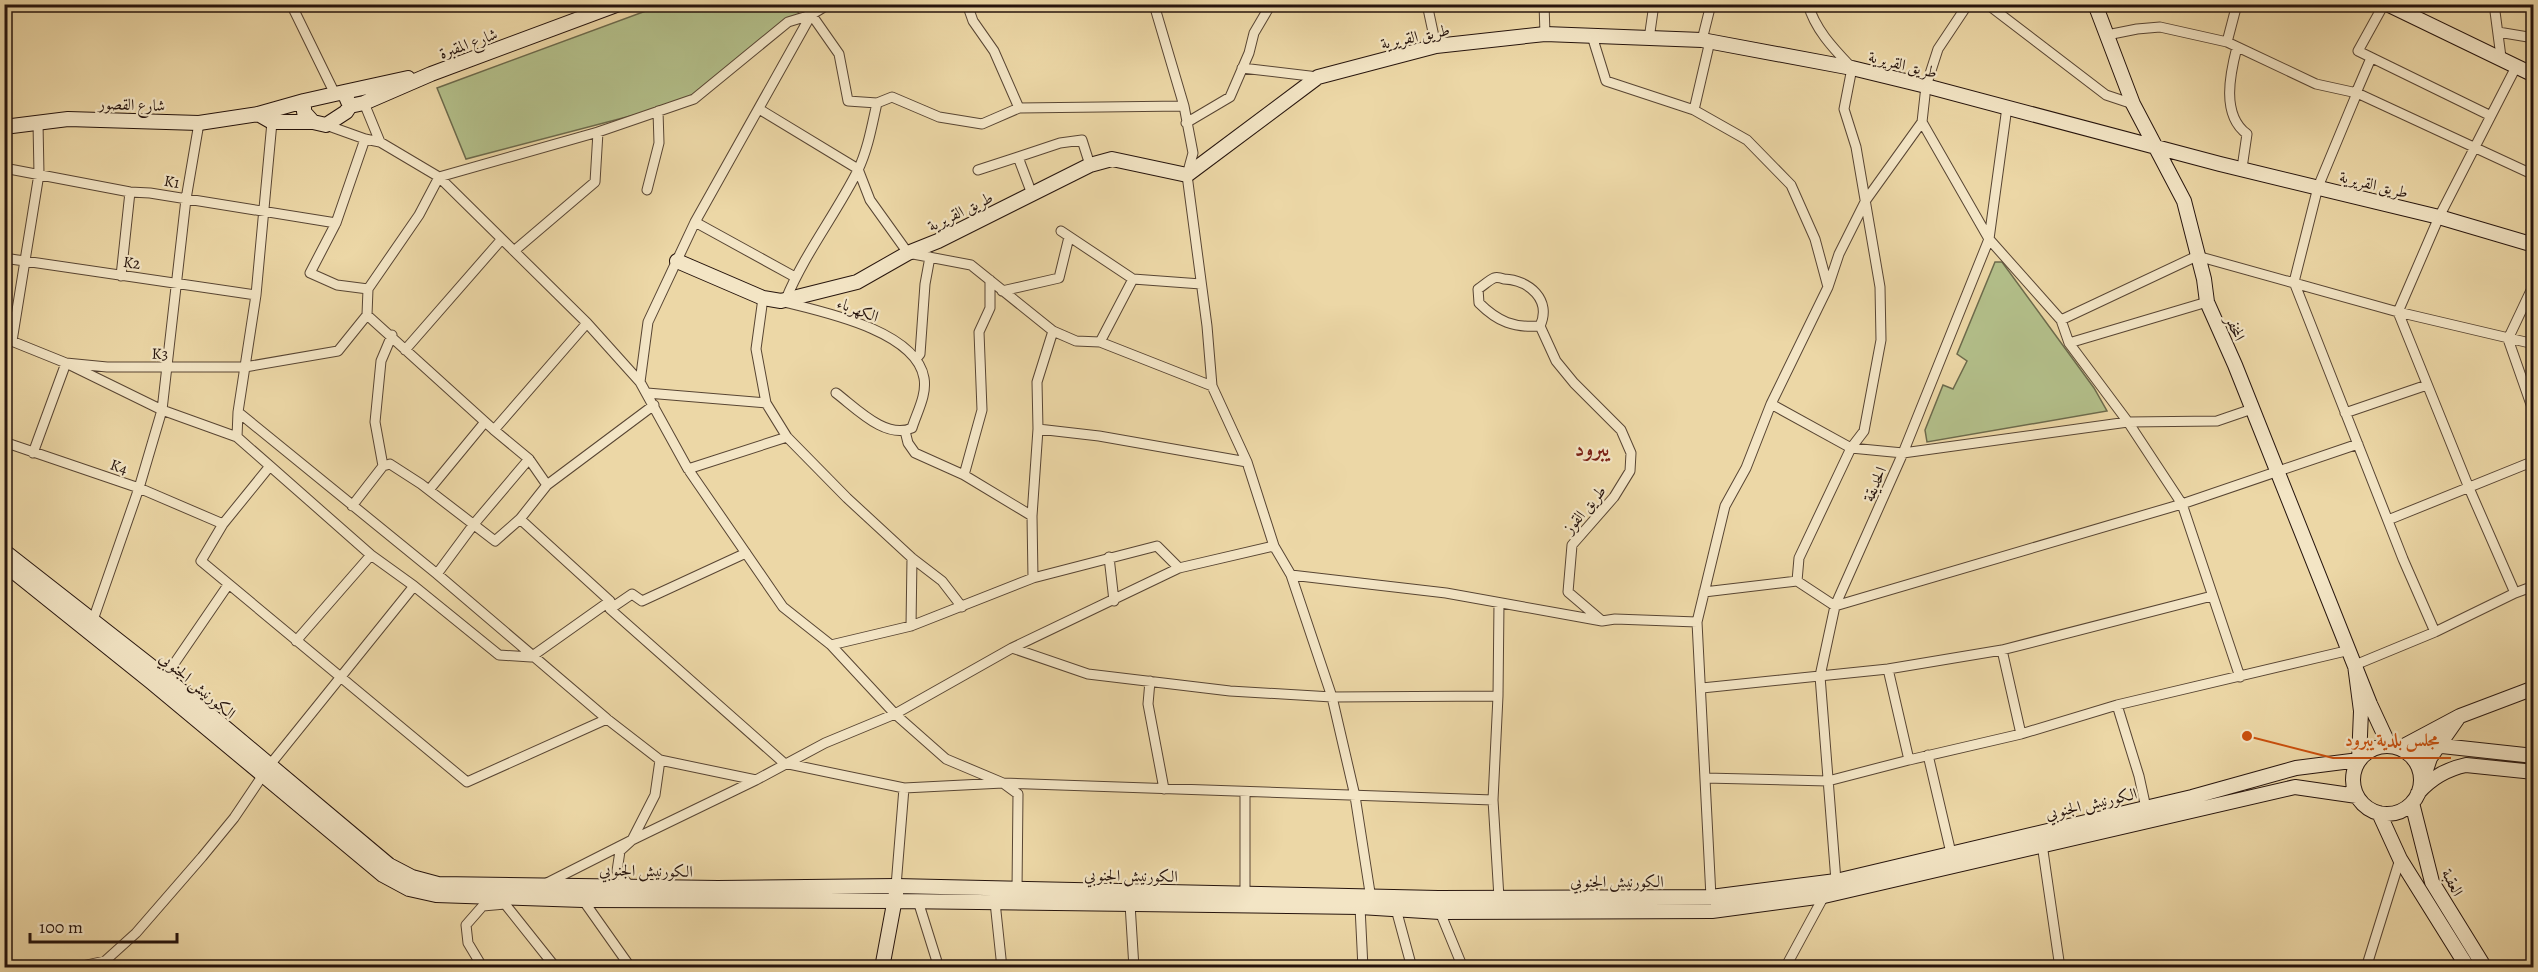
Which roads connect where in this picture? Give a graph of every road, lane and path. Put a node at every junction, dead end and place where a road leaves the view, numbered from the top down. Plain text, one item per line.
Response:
1 (291, 4) edge
2 (619, 4) edge
3 (804, 4) edge
4 (829, 4) edge
5 (967, 4) edge
6 (1139, 4) edge
7 (1148, 4) edge
8 (1156, 4) edge
9 (1271, 4) edge
10 (1427, 4) edge
11 (1544, 4) edge
12 (1654, 4) edge
13 (1711, 4) edge
14 (1808, 4) edge
15 (1968, 4) edge
16 (1987, 4) edge
17 (2095, 4) edge
18 (2237, 4) edge
19 (2386, 4) edge
20 (2494, 4) edge
21 (811, 15) junction
22 (2498, 32) junction
23 (1545, 34) junction
24 (2107, 35) junction
25 (1592, 36) junction
26 (2534, 38) edge
27 (1649, 39) junction
28 (1706, 41) junction
29 (2227, 42) junction
30 (1436, 46) junction
31 (2237, 47) junction
32 (2371, 57) junction
33 (2501, 57) junction
34 (2517, 65) junction
35 (1242, 68) junction
36 (1852, 68) junction
37 (431, 74) junction
38 (2534, 75) edge
39 (1318, 76) junction
40 (1926, 86) junction
41 (340, 93) junction
42 (2356, 93) junction
43 (303, 101) junction
44 (877, 103) junction
45 (364, 104) junction
46 (2133, 104) junction
47 (350, 106) junction
48 (1184, 106) junction
49 (2007, 107) junction
50 (1019, 108) junction
51 (759, 109) junction
52 (1694, 110) junction
53 (658, 111) junction
54 (258, 114) junction
55 (2490, 115) junction
56 (272, 122) junction
57 (1922, 122) junction
58 (38, 123) junction
59 (199, 123) junction
60 (1186, 123) junction
61 (320, 124) junction
62 (4, 127) edge
63 (598, 132) junction
64 (365, 140) junction
65 (380, 142) junction
66 (2156, 147) junction
67 (2473, 148) junction
68 (1018, 157) junction
69 (1090, 165) junction
70 (4, 168) edge
71 (2242, 168) junction
72 (858, 169) junction
73 (978, 170) dead end
74 (39, 174) junction
75 (1186, 175) junction
76 (2534, 175) edge
77 (439, 177) junction
78 (2318, 187) junction
79 (647, 190) dead end
80 (130, 192) junction
81 (1032, 194) junction
82 (186, 199) junction
83 (1866, 200) junction
84 (263, 211) junction
85 (2439, 218) junction
86 (695, 222) junction
87 (336, 223) junction
88 (1989, 239) junction
89 (501, 240) junction
90 (2534, 245) edge
91 (514, 251) junction
92 (908, 253) junction
93 (2197, 256) junction
94 (930, 257) junction
95 (4, 258) edge
96 (678, 261) junction
97 (25, 262) junction
98 (120, 276) junction
99 (795, 277) junction
100 (1133, 279) junction
101 (990, 280) junction
102 (2294, 282) junction
103 (178, 283) junction
104 (1201, 284) junction
105 (2534, 284) edge
106 (1828, 287) junction
107 (368, 289) junction
108 (1002, 291) junction
109 (256, 295) junction
110 (763, 298) junction
111 (783, 300) junction
112 (2206, 302) junction
113 (2398, 312) junction
114 (367, 315) junction
115 (2061, 320) junction
116 (587, 323) junction
117 (1540, 326) junction
118 (1053, 331) junction
119 (392, 335) junction
120 (2508, 339) junction
121 (8, 340) edge
122 (1100, 342) junction
123 (2069, 342) junction
124 (2534, 344) edge
125 (405, 350) junction
126 (916, 359) junction
127 (66, 363) junction
128 (245, 367) junction
129 (166, 369) junction
130 (640, 382) junction
131 (2427, 385) junction
132 (1212, 386) junction
133 (647, 393) junction
134 (836, 393) dead end
135 (766, 403) junction
136 (1771, 404) junction
137 (654, 405) junction
138 (162, 410) junction
139 (2252, 410) junction
140 (238, 412) junction
141 (2345, 413) junction
142 (2534, 413) edge
143 (484, 422) junction
144 (2128, 422) junction
145 (1038, 429) junction
146 (494, 430) junction
147 (905, 431) junction
148 (237, 436) junction
149 (787, 437) junction
150 (4, 442) edge
151 (2358, 444) junction
152 (1851, 448) junction
153 (33, 453) junction
154 (1903, 453) junction
155 (529, 459) junction
156 (2534, 461) edge
157 (1248, 462) junction
158 (270, 466) junction
159 (383, 466) junction
160 (688, 469) junction
161 (2277, 473) junction
162 (964, 475) junction
163 (547, 485) junction
164 (139, 488) junction
165 (2469, 488) junction
166 (429, 490) junction
167 (2182, 504) junction
168 (352, 506) junction
169 (1032, 516) junction
170 (520, 519) junction
171 (2388, 520) junction
172 (223, 524) junction
173 (474, 524) junction
174 (1274, 546) junction
175 (4, 551) edge
176 (746, 553) junction
177 (371, 555) junction
178 (1109, 557) junction
179 (912, 558) junction
180 (4, 564) edge
181 (1179, 568) junction
182 (437, 574) junction
183 (1291, 575) junction
184 (1033, 578) junction
185 (1797, 582) junction
186 (228, 585) junction
187 (414, 586) junction
188 (2534, 586) edge
189 (1704, 592) junction
190 (2515, 592) junction
191 (2212, 596) junction
192 (1113, 601) junction
193 (1499, 603) junction
194 (610, 605) junction
195 (1835, 606) junction
196 (962, 607) junction
197 (93, 620) junction
198 (1602, 621) junction
199 (1697, 622) junction
200 (910, 626) junction
201 (2435, 632) junction
202 (296, 641) junction
203 (831, 645) junction
204 (1012, 648) junction
205 (2002, 650) junction
206 (2350, 650) junction
207 (531, 657) junction
208 (2355, 665) junction
209 (1888, 669) junction
210 (1820, 676) junction
211 (165, 677) junction
212 (339, 677) junction
213 (2240, 677) junction
214 (1150, 681) junction
215 (1702, 688) junction
216 (2534, 688) edge
217 (1498, 696) junction
218 (1332, 697) junction
219 (2117, 705) junction
220 (895, 714) junction
221 (2460, 716) junction
222 (607, 719) junction
223 (2021, 734) junction
224 (2438, 746) junction
225 (2399, 749) junction
226 (1928, 755) junction
227 (2534, 756) edge
228 (1909, 759) junction
229 (660, 760) junction
230 (2359, 760) junction
231 (784, 763) junction
232 (266, 770) junction
233 (2534, 772) edge
234 (1705, 778) junction
235 (756, 780) junction
236 (1828, 782) junction
237 (1003, 783) junction
238 (904, 788) junction
239 (1164, 789) junction
240 (1245, 792) junction
241 (1355, 796) junction
242 (2357, 796) junction
243 (2415, 798) junction
244 (1493, 800) junction
245 (2146, 808) junction
246 (2379, 813) junction
247 (632, 840) junction
248 (2042, 844) junction
249 (1951, 853) junction
250 (2400, 859) junction
251 (1836, 881) junction
252 (545, 885) junction
253 (629, 885) junction
254 (1017, 890) junction
255 (896, 894) junction
256 (1245, 894) junction
257 (1824, 896) junction
258 (1711, 897) junction
259 (1499, 898) junction
260 (583, 900) junction
261 (487, 901) junction
262 (918, 901) junction
263 (995, 902) junction
264 (1130, 904) junction
265 (1368, 904) junction
266 (1396, 909) junction
267 (1440, 912) junction
268 (105, 961) junction
269 (73, 968) edge
270 (97, 968) edge
271 (483, 968) edge
272 (556, 968) edge
273 (631, 968) edge
274 (882, 968) edge
275 (939, 968) edge
276 (1002, 968) edge
277 (1134, 968) edge
278 (1363, 968) edge
279 (1412, 968) edge
280 (1463, 968) edge
281 (1785, 968) edge
282 (2060, 968) edge
283 (2366, 968) edge
284 (2468, 968) edge
285 (2485, 968) edge

1 - 41 street
2 - 37 main road, شارع المقبرة
3 - 21 street
4 - 21 street
5 - 50 street
6 - 7 street
8 - 48 street
9 - 35 street
10 - 30 street
11 - 23 street
12 - 27 street
13 - 28 street
14 - 36 street
15 - 40 street
16 - 46 street
17 - 24 main road, المخفر
18 - 29 street
19 - 32 street
19 - 33 main road
20 - 22 street
21 - 44 street
21 - 51 street
21 - 53 street
22 - 26 street
22 - 33 street
23 - 25 main road, طريق القريرية
23 - 30 main road, طريق القريرية
24 - 29 street
24 - 46 main road, المخفر
25 - 27 main road, طريق القريرية
25 - 52 street
27 - 28 main road, طريق القريرية
28 - 36 main road, طريق القريرية
28 - 52 street
29 - 31 street
30 - 39 main road, طريق القريرية
31 - 42 street
31 - 71 street
32 - 42 street
32 - 55 street
33 - 34 main road
34 - 38 main road
34 - 55 street
35 - 39 street
35 - 60 street
36 - 40 main road, طريق القريرية
36 - 83 street
37 - 41 main road, شارع القصور
37 - 45 main road
39 - 75 main road, طريق القريرية
40 - 49 main road, طريق القريرية
40 - 57 street
41 - 43 main road, شارع القصور
41 - 47 main road
42 - 67 street
42 - 78 street
43 - 54 main road, شارع القصور
43 - 61 main road
44 - 50 street
44 - 72 street
45 - 47 main road
45 - 65 street
46 - 66 main road, المخفر
47 - 61 main road
48 - 50 street
48 - 60 street
49 - 66 main road, طريق القريرية
49 - 88 street, الحديقة
51 - 72 street
51 - 86 street
52 - 106 street
53 - 63 street
53 - 79 street
54 - 56 main road
54 - 59 main road, شارع القصور
55 - 67 street
56 - 61 main road
56 - 84 street
57 - 83 street
57 - 88 street
58 - 59 main road, شارع القصور
58 - 62 main road, شارع القصور
58 - 74 street
59 - 82 street
60 - 75 street
61 - 64 street
63 - 77 street
63 - 91 street
64 - 65 street
64 - 87 street
65 - 77 street
66 - 71 main road, طريق القريرية
66 - 93 main road, المخفر
67 - 76 street
67 - 85 street
68 - 69 street
68 - 73 street
68 - 81 street
69 - 75 main road, طريق القريرية
69 - 81 main road, طريق القريرية
70 - 74 street, K1
71 - 78 main road, طريق القريرية
72 - 92 street
72 - 99 street
74 - 80 street, K1
74 - 97 street
75 - 104 street
77 - 89 street
77 - 107 street
78 - 85 main road, طريق القريرية
78 - 102 street
80 - 82 street, K1
80 - 98 street
81 - 92 main road, طريق القريرية
82 - 84 street, K1
82 - 103 street
83 - 106 street
83 - 152 street
84 - 87 street, K1
84 - 109 street
85 - 90 main road, طريق القريرية
85 - 113 street
86 - 96 street
86 - 99 street
87 - 107 street
88 - 115 street
88 - 154 street, الحديقة
89 - 91 street
89 - 125 street
91 - 116 street
92 - 94 street
92 - 111 main road, طريق القريرية
93 - 102 street
93 - 112 main road, المخفر
93 - 115 street
94 - 101 street
94 - 126 street
95 - 97 street, K2
96 - 110 main road, طريق القريرية
96 - 130 street
97 - 98 street, K2
97 - 121 street
98 - 103 street, K2
99 - 111 street
100 - 104 street
100 - 108 street
100 - 122 street
101 - 108 street
101 - 162 street
102 - 113 street
102 - 141 street
103 - 109 street, K2
103 - 129 street
104 - 132 street
105 - 120 street
106 - 136 street
107 - 114 street
108 - 118 street
109 - 128 street
110 - 111 main road, طريق القريرية
110 - 135 street
111 - 126 street, الكهرباء
112 - 123 street
112 - 139 main road, المخفر
113 - 120 street
113 - 131 street
114 - 119 street
114 - 128 street, K3
115 - 123 street
116 - 130 street
116 - 146 street
117 - 117 street, طريق القوز
117 - 198 street, طريق القوز
118 - 122 street
118 - 145 street
119 - 125 street
119 - 159 street
120 - 124 street
120 - 142 street
121 - 127 street, K3
122 - 132 street
123 - 144 street
125 - 143 street
126 - 147 street
127 - 129 street, K3
127 - 138 street
127 - 153 street
128 - 129 street, K3
128 - 140 street
129 - 138 street
130 - 133 street
131 - 141 street
131 - 165 street
132 - 157 street
133 - 135 street
133 - 137 street
134 - 147 street
135 - 149 street
136 - 152 street
136 - 189 street
137 - 160 street
137 - 163 street
138 - 148 street
138 - 164 street
139 - 144 street
139 - 161 main road, المخفر
140 - 148 street
140 - 168 street
141 - 151 street
143 - 146 street
143 - 166 street
144 - 154 street
144 - 167 street
145 - 157 street
145 - 169 street
146 - 155 street
147 - 162 street
148 - 158 street
149 - 160 street
149 - 179 street
150 - 153 street, K4
151 - 161 street
151 - 171 street
152 - 154 street
152 - 185 street
153 - 164 street, K4
154 - 195 street, الحديقة
155 - 163 street
155 - 173 street
156 - 165 street
157 - 174 street
158 - 172 street
158 - 177 street
159 - 166 street
159 - 168 street
160 - 176 street
161 - 167 street
161 - 206 main road, المخفر
162 - 169 street
163 - 170 street
164 - 172 street, K4
164 - 197 street
165 - 171 street
165 - 190 street
166 - 173 street
167 - 191 street
167 - 195 street
168 - 182 street
169 - 184 street
170 - 173 street
170 - 194 street
171 - 201 street
172 - 186 street
173 - 182 street
174 - 181 street
174 - 183 street
175 - 197 main road, الكورنيش الجنوبي
176 - 194 street
176 - 203 street
177 - 187 street
177 - 202 street
178 - 181 street
178 - 184 street
178 - 192 street
179 - 196 street
179 - 200 street
180 - 232 main road, الكورنيش الجنوبي
181 - 192 street
182 - 207 street
183 - 193 street
183 - 218 street
184 - 196 street
185 - 189 street
185 - 195 street
186 - 202 street
186 - 211 street
187 - 207 street
187 - 212 street
188 - 190 street
189 - 199 street
190 - 201 street
191 - 205 street
191 - 213 street
192 - 204 street
193 - 198 street
193 - 217 street
194 - 207 street
194 - 231 street
195 - 210 street, الحديقة
196 - 200 street
197 - 211 main road, الكورنيش الجنوبي
198 - 199 street
199 - 215 street
200 - 203 street
201 - 208 street
202 - 212 street
203 - 220 street
204 - 214 street
204 - 220 street
205 - 209 street
205 - 223 street
206 - 208 main road, المخفر
206 - 213 street
207 - 222 street
208 - 225 main road
208 - 230 main road
209 - 210 street
209 - 228 street
210 - 215 street
210 - 236 street, الحديقة
211 - 232 main road, الكورنيش الجنوبي
212 - 222 street
212 - 232 street
213 - 219 street
214 - 218 street
214 - 239 street
215 - 234 street
216 - 221 main road
217 - 218 street
217 - 244 street
218 - 241 street
219 - 223 street
219 - 245 street
220 - 231 street
220 - 237 street
221 - 224 main road
221 - 225 main road
222 - 229 street
223 - 226 street
224 - 225 main road
224 - 227 main road
224 - 243 main road
225 - 230 main road
225 - 243 main road
226 - 228 street
226 - 249 street
228 - 236 street
229 - 235 street
229 - 247 street
230 - 242 main road
230 - 245 main road, الكورنيش الجنوبي
231 - 235 street
231 - 238 street
232 - 252 main road, الكورنيش الجنوبي
232 - 261 main road, الكورنيش الجنوبي
232 - 268 street
233 - 243 main road
234 - 236 street
234 - 258 street
235 - 247 street
236 - 251 street, الحديقة
237 - 238 street
237 - 239 street
237 - 254 street
238 - 255 street
239 - 240 street
240 - 241 street
240 - 256 street
241 - 244 street
241 - 265 street
242 - 246 main road
242 - 248 main road, الكورنيش الجنوبي
243 - 246 main road
243 - 285 main road, العقبة
244 - 259 street
245 - 249 main road, الكورنيش الجنوبي
246 - 250 main road, العقبة
247 - 252 street
247 - 253 street
248 - 257 main road, الكورنيش الجنوبي
248 - 282 street
249 - 251 main road, الكورنيش الجنوبي
250 - 283 street
250 - 284 main road, العقبة
251 - 258 main road, الكورنيش الجنوبي
252 - 253 main road, الكورنيش الجنوبي
253 - 255 main road, الكورنيش الجنوبي
254 - 255 main road, الكورنيش الجنوبي
254 - 256 main road, الكورنيش الجنوبي
255 - 260 main road, الكورنيش الجنوبي
255 - 262 main road, الكورنيش الجنوبي
255 - 274 main road
256 - 265 main road, الكورنيش الجنوبي
257 - 267 main road, الكورنيش الجنوبي
257 - 281 street
258 - 259 main road, الكورنيش الجنوبي
259 - 265 main road, الكورنيش الجنوبي
260 - 261 main road, الكورنيش الجنوبي
260 - 273 street
261 - 271 street
261 - 272 street
262 - 263 main road, الكورنيش الجنوبي
262 - 275 street
263 - 264 main road, الكورنيش الجنوبي
263 - 276 street
264 - 265 main road, الكورنيش الجنوبي
264 - 277 street
265 - 266 main road, الكورنيش الجنوبي
265 - 278 street
266 - 267 main road, الكورنيش الجنوبي
266 - 279 street
267 - 280 street
268 - 269 street
268 - 270 street

